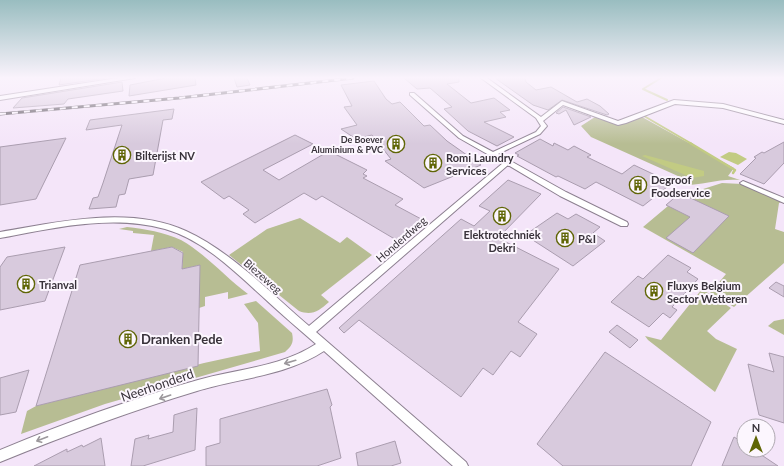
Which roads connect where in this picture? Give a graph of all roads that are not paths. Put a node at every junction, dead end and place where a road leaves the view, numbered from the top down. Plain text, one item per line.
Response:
1 (419, 100) edge
2 (513, 100) edge
3 (539, 119) junction
4 (784, 122) edge
5 (493, 154) junction
6 (508, 162) junction
7 (743, 183) dead end
8 (784, 201) edge
9 (624, 224) dead end
10 (0, 235) edge
11 (309, 332) junction
12 (324, 345) junction
13 (0, 456) edge
14 (462, 466) edge

1 - 5 street
2 - 3 street
3 - 4 street
3 - 5 street
5 - 6 street
6 - 9 street
6 - 11 street, Honderdweg
7 - 8 street
10 - 11 street, Biezeweg
11 - 12 street, Biezeweg
12 -> 13 street, Neerhonderd
12 - 14 street, Biezeweg

